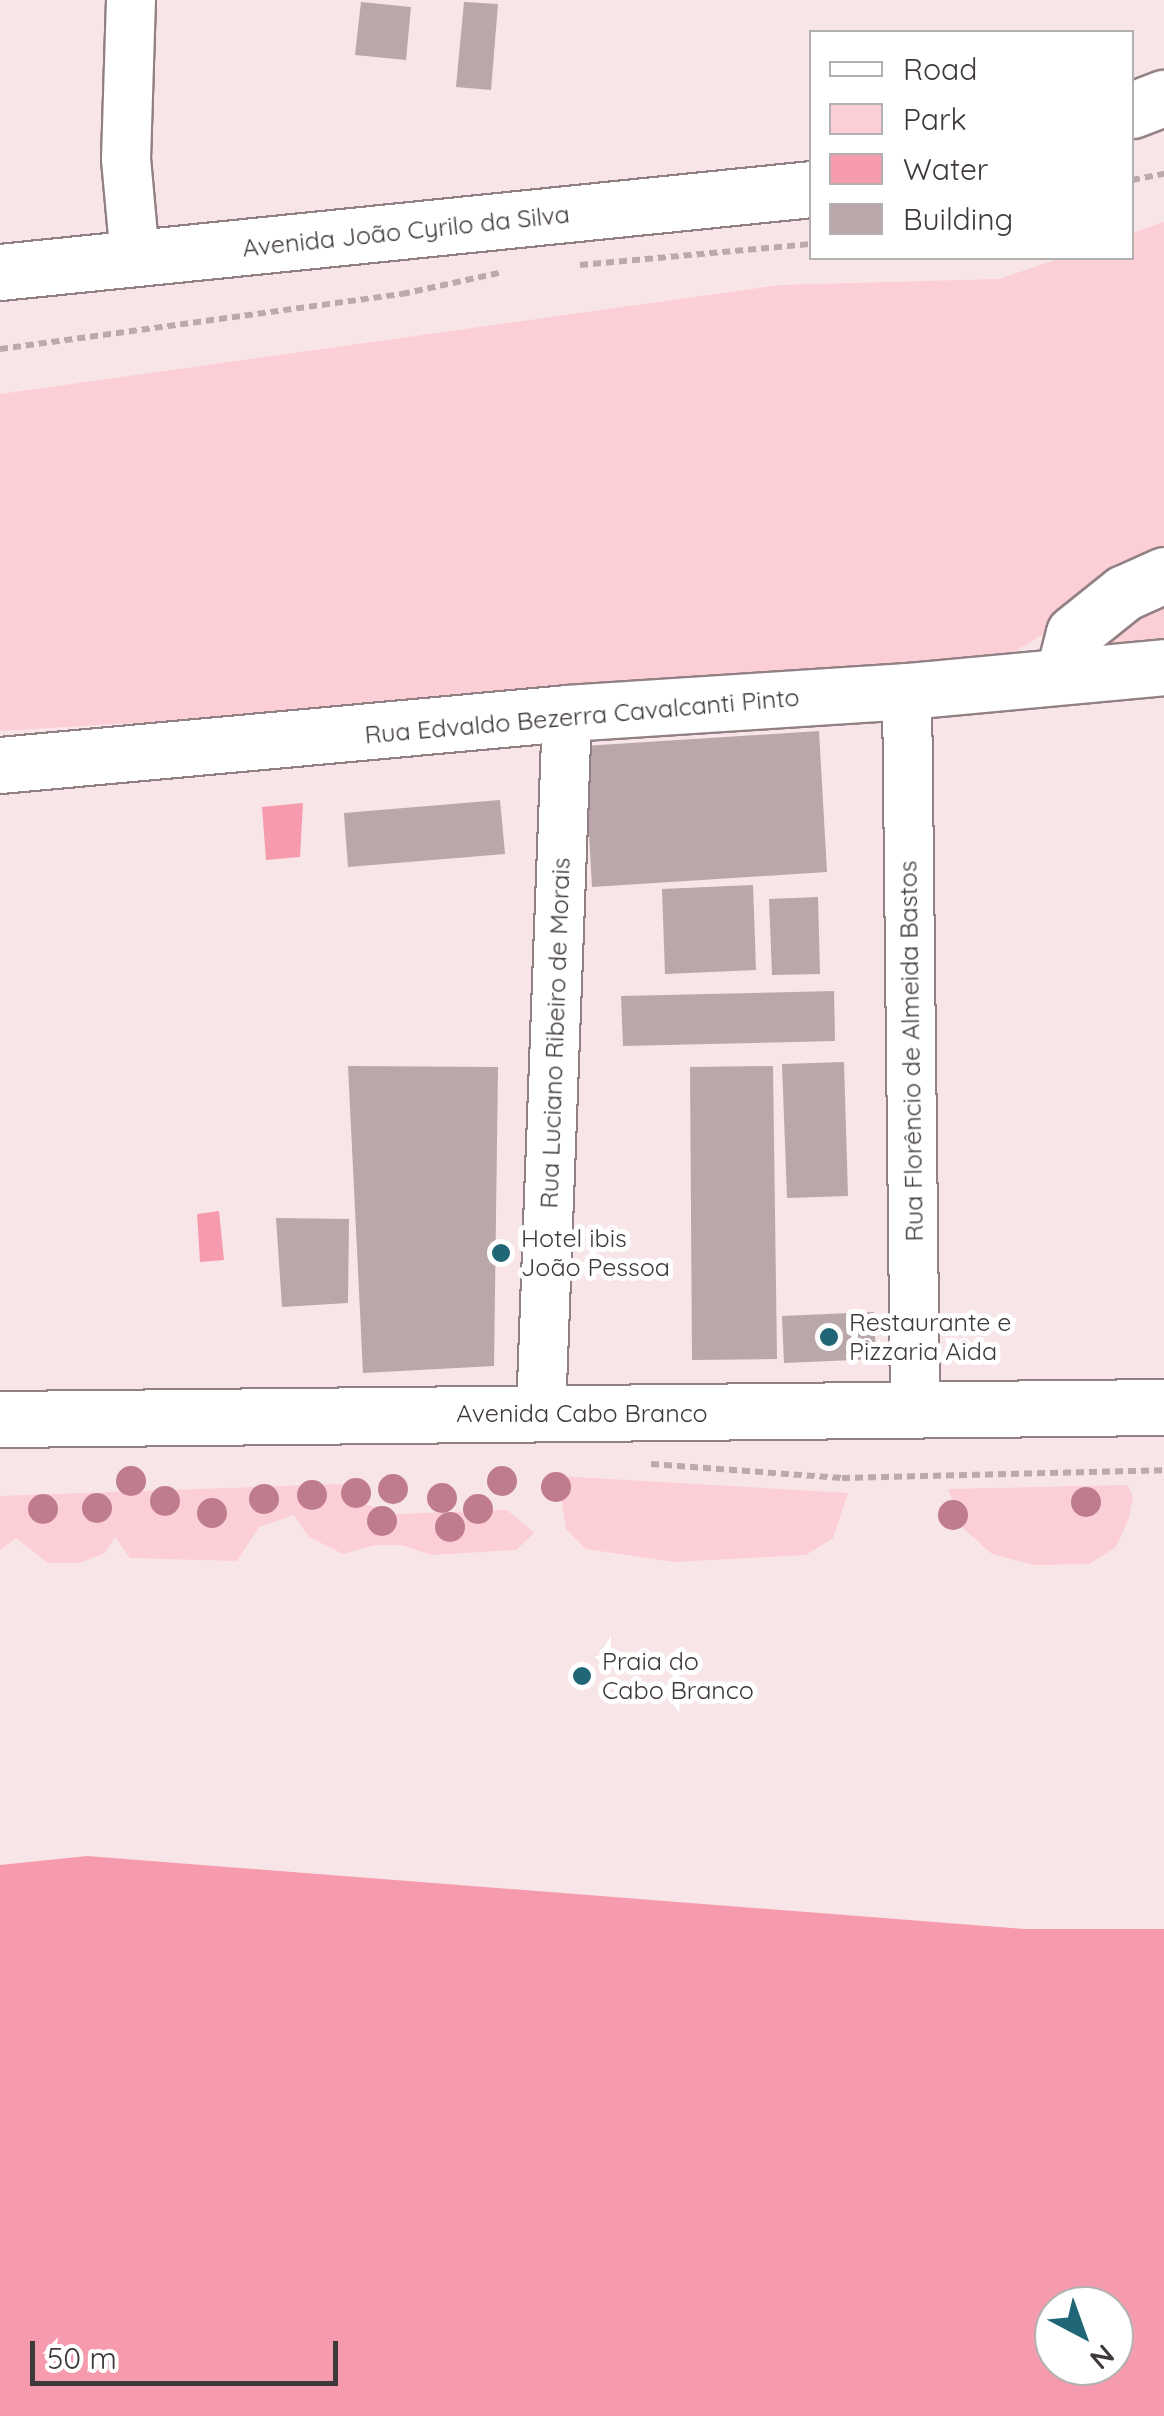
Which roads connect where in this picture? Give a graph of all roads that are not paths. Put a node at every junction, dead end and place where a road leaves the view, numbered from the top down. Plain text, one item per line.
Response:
1 (131, 0) edge
2 (1164, 98) edge
3 (1134, 109) edge
4 (1164, 115) edge
5 (1134, 124) edge
6 (809, 189) edge
7 (135, 258) junction
8 (0, 272) edge
9 (1164, 575) edge
10 (1164, 667) edge
11 (1063, 676) junction
12 (908, 691) junction
13 (566, 713) junction
14 (0, 765) edge
15 (1164, 1407) edge
16 (915, 1411) junction
17 (541, 1413) junction
18 (0, 1419) edge

1 - 7 street
2 - 3 main road
4 - 5 main road
6 - 7 main road, Avenida João Cyrilo da Silva
7 - 8 main road, Avenida João Cyrilo da Silva
9 - 11 main road
10 - 11 main road, Rua Edvaldo Bezerra Cavalcanti Pinto
11 - 12 main road, Rua Edvaldo Bezerra Cavalcanti Pinto
12 - 13 main road, Rua Edvaldo Bezerra Cavalcanti Pinto
12 - 16 street, Rua Florêncio de Almeida Bastos
13 - 14 main road, Rua Edvaldo Bezerra Cavalcanti Pinto
13 - 17 street, Rua Luciano Ribeiro de Morais
15 - 16 main road, Avenida Cabo Branco
16 - 17 main road, Avenida Cabo Branco
17 - 18 main road, Avenida Cabo Branco

